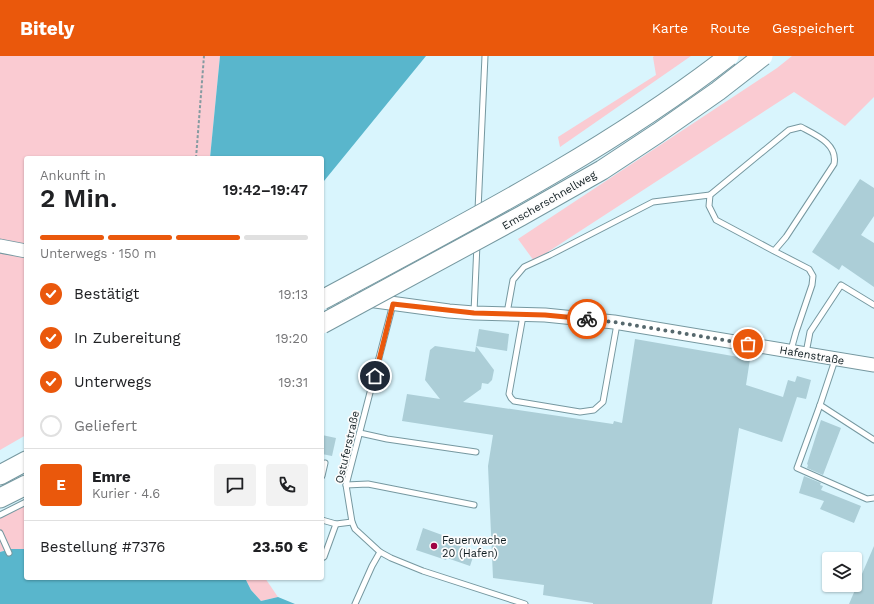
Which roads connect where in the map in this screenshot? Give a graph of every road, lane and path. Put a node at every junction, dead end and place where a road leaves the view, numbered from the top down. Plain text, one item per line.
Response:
1 (204, 56) edge
2 (485, 56) edge
3 (729, 56) edge
4 (763, 56) edge
5 (196, 156) edge
6 (710, 195) junction
7 (478, 226) dead end
8 (478, 234) dead end
9 (0, 246) edge
10 (24, 251) edge
11 (774, 251) junction
12 (324, 294) edge
13 (324, 299) edge
14 (393, 304) junction
15 (874, 305) edge
16 (474, 313) junction
17 (507, 314) junction
18 (523, 315) junction
19 (618, 322) junction
20 (324, 323) edge
21 (791, 351) junction
22 (805, 354) junction
23 (835, 359) junction
24 (874, 365) edge
25 (820, 405) junction
26 (360, 433) junction
27 (874, 440) edge
28 (476, 452) dead end
29 (24, 462) edge
30 (325, 463) dead end
31 (324, 467) edge
32 (0, 475) edge
33 (346, 485) junction
34 (24, 486) edge
35 (0, 498) edge
36 (874, 498) edge
37 (24, 503) edge
38 (474, 505) dead end
39 (0, 516) edge
40 (324, 521) edge
41 (352, 522) junction
42 (336, 524) junction
43 (0, 533) edge
44 (380, 552) junction
45 (9, 553) dead end
46 (324, 557) edge
47 (355, 604) edge
48 (525, 604) edge

1 - 5 path
2 - 7 lane
3 - 13 highway, Emscherschnellweg, bridge
4 - 20 highway, Emscherschnellweg, bridge
6 - 11 lane
6 - 11 lane
6 - 17 lane
8 - 16 lane
9 - 10 street
11 - 21 lane
12 - 14 street, Hafenstraße
14 - 16 street, Hafenstraße
14 - 26 lane, Ostuferstraße
15 - 22 lane
16 - 17 street, Hafenstraße
17 - 18 street, Hafenstraße
18 - 19 street, Hafenstraße
18 - 19 lane
19 - 21 street, Hafenstraße
21 - 22 street, Hafenstraße
22 - 23 street, Hafenstraße
23 - 24 street, Hafenstraße
23 - 25 lane
25 - 27 lane
25 - 36 lane
26 - 28 lane
26 - 33 lane, Ostuferstraße
29 - 32 highway
30 - 31 lane
33 - 38 lane
33 - 41 lane, Ostuferstraße
34 - 35 highway
37 - 39 lane
40 - 42 lane
41 - 42 lane
41 - 44 lane, Ostuferstraße
42 - 46 lane
43 - 45 lane
44 - 47 lane
44 - 48 lane, Ostuferstraße

